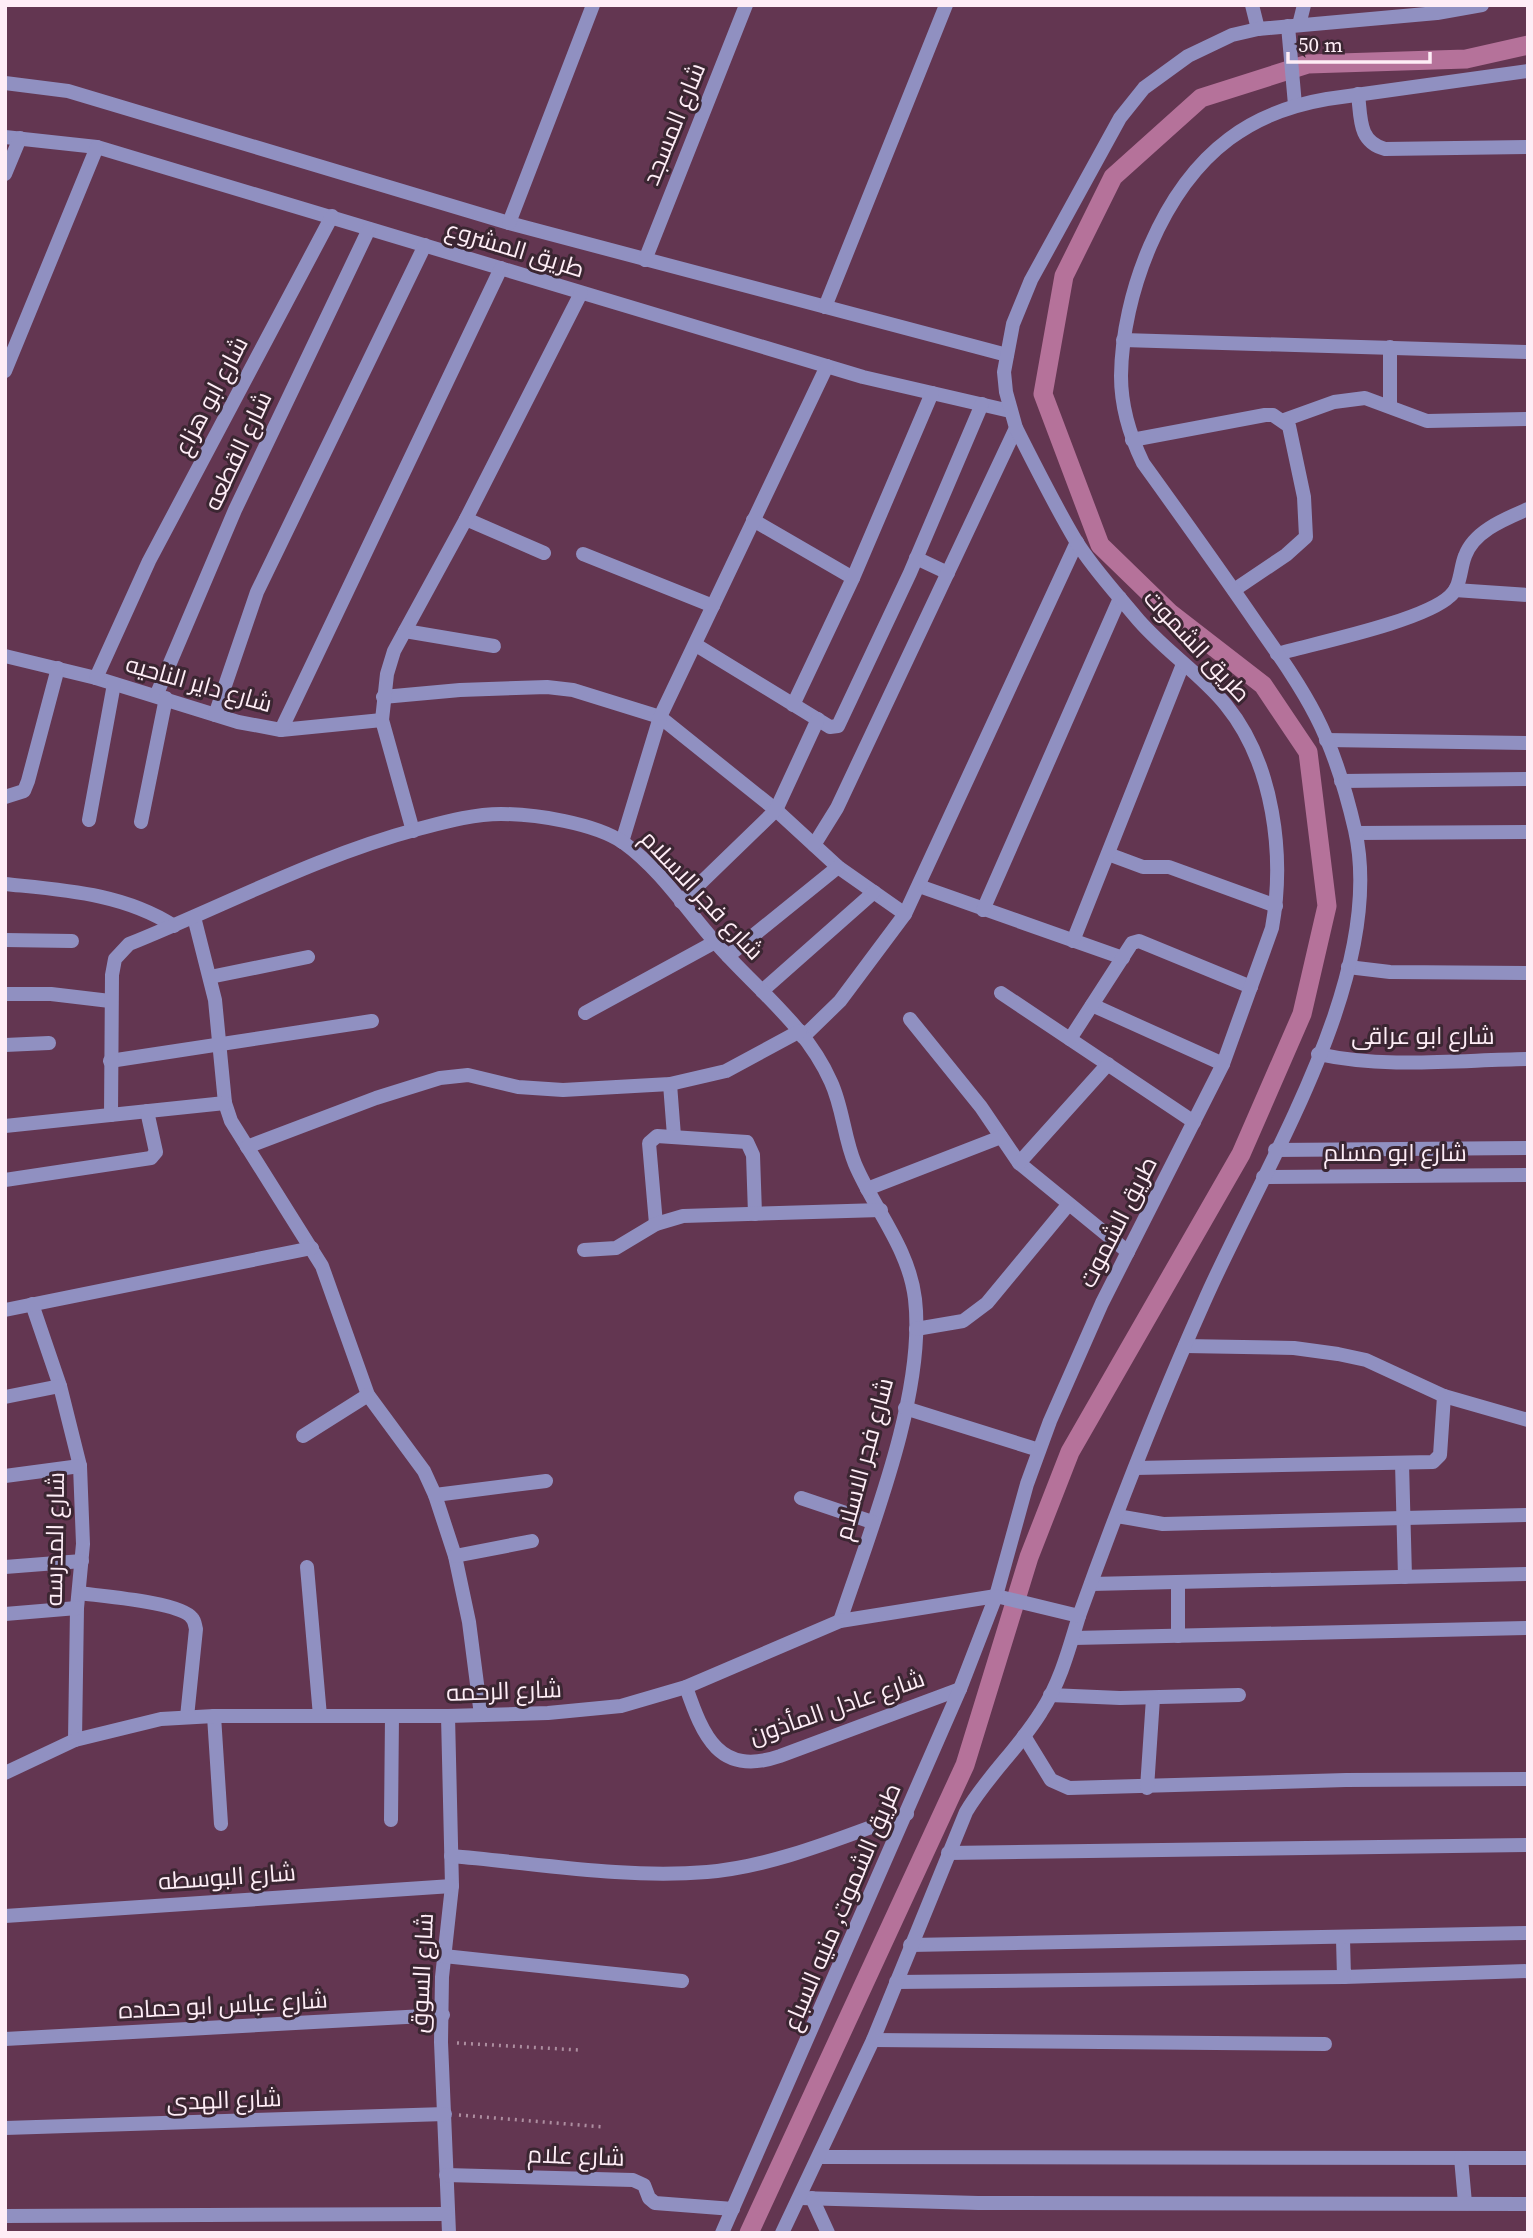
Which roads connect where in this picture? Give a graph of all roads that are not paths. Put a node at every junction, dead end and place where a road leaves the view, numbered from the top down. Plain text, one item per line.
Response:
1 (593, 5) edge
2 (746, 5) edge
3 (946, 5) edge
4 (1252, 5) edge
5 (1304, 5) edge
6 (1482, 5) edge
7 (1293, 25) junction
8 (1258, 29) junction
9 (1528, 71) edge
10 (5, 83) edge
11 (1358, 94) junction
12 (1295, 105) junction
13 (13, 137) edge
14 (97, 147) junction
15 (1528, 147) edge
16 (5, 174) edge
17 (332, 216) junction
18 (509, 223) junction
19 (369, 229) junction
20 (425, 246) junction
21 (645, 260) junction
22 (501, 268) junction
23 (581, 293) junction
24 (825, 307) junction
25 (1123, 340) junction
26 (1390, 347) junction
27 (1528, 352) edge
28 (1007, 355) junction
29 (827, 366) junction
30 (5, 370) edge
31 (932, 393) junction
32 (982, 404) junction
33 (1390, 405) junction
34 (1010, 411) junction
35 (1528, 419) edge
36 (1284, 420) junction
37 (1016, 428) junction
38 (1132, 440) junction
39 (1528, 509) edge
40 (466, 519) junction
41 (753, 520) junction
42 (1077, 542) junction
43 (544, 553) dead end
44 (583, 554) dead end
45 (916, 558) junction
46 (948, 573) junction
47 (853, 578) junction
48 (1234, 590) junction
49 (1455, 590) junction
50 (1528, 595) edge
51 (1120, 598) junction
52 (713, 607) junction
53 (405, 631) junction
54 (696, 645) junction
55 (494, 646) dead end
56 (1277, 654) junction
57 (5, 656) edge
58 (1183, 664) junction
59 (58, 668) junction
60 (96, 678) junction
61 (114, 684) junction
62 (161, 697) junction
63 (383, 697) junction
64 (793, 705) junction
65 (215, 715) junction
66 (660, 717) junction
67 (818, 719) junction
68 (382, 720) junction
69 (282, 730) junction
70 (1326, 740) junction
71 (1528, 743) edge
72 (1528, 779) edge
73 (1341, 781) junction
74 (5, 797) edge
75 (776, 810) junction
76 (89, 820) dead end
77 (141, 822) dead end
78 (414, 831) junction
79 (1528, 832) edge
80 (1356, 833) junction
81 (622, 842) junction
82 (814, 845) junction
83 (1108, 854) junction
84 (838, 867) junction
85 (5, 884) edge
86 (919, 886) junction
87 (874, 892) junction
88 (681, 902) junction
89 (1276, 906) junction
90 (983, 910) junction
91 (905, 914) junction
92 (194, 917) junction
93 (174, 926) junction
94 (5, 940) edge
95 (1073, 941) junction
96 (72, 942) dead end
97 (715, 942) junction
98 (728, 956) junction
99 (308, 957) dead end
100 (1123, 958) junction
101 (1348, 967) junction
102 (1528, 973) edge
103 (210, 977) junction
104 (1251, 987) junction
105 (762, 991) junction
106 (5, 993) edge
107 (1001, 993) dead end
108 (110, 1001) junction
109 (1092, 1005) junction
110 (586, 1013) dead end
111 (910, 1019) dead end
112 (372, 1021) dead end
113 (801, 1034) junction
114 (1070, 1039) junction
115 (49, 1043) dead end
116 (220, 1043) junction
117 (5, 1045) edge
118 (1318, 1054) junction
119 (1528, 1059) edge
120 (110, 1061) junction
121 (1108, 1064) junction
122 (1223, 1064) junction
123 (670, 1084) junction
124 (225, 1103) junction
125 (147, 1111) junction
126 (111, 1115) junction
127 (1194, 1122) junction
128 (5, 1126) edge
129 (674, 1136) junction
130 (1000, 1137) junction
131 (247, 1147) junction
132 (1528, 1147) edge
133 (1275, 1150) junction
134 (1019, 1163) junction
135 (1528, 1175) edge
136 (1263, 1177) junction
137 (5, 1180) edge
138 (867, 1189) junction
139 (1068, 1205) junction
140 (881, 1210) junction
141 (755, 1214) junction
142 (656, 1224) junction
143 (312, 1248) junction
144 (584, 1250) dead end
145 (1128, 1252) junction
146 (32, 1304) junction
147 (5, 1310) edge
148 (916, 1329) junction
149 (1185, 1346) junction
150 (60, 1386) junction
151 (368, 1395) junction
152 (1444, 1396) junction
153 (5, 1397) edge
154 (905, 1408) junction
155 (1528, 1420) edge
156 (303, 1436) dead end
157 (1039, 1450) junction
158 (1402, 1463) junction
159 (80, 1466) junction
160 (1135, 1468) junction
161 (5, 1476) edge
162 (546, 1481) dead end
163 (435, 1495) junction
164 (801, 1498) dead end
165 (1528, 1515) edge
166 (1116, 1516) junction
167 (1404, 1518) junction
168 (872, 1522) junction
169 (532, 1541) dead end
170 (455, 1556) junction
171 (82, 1561) junction
172 (5, 1567) edge
173 (307, 1567) dead end
174 (1528, 1574) edge
175 (1405, 1577) junction
176 (1178, 1582) junction
177 (1091, 1584) junction
178 (79, 1593) junction
179 (1002, 1597) junction
180 (77, 1608) junction
181 (5, 1614) edge
182 (1079, 1616) junction
183 (840, 1621) junction
184 (1528, 1628) edge
185 (1178, 1636) junction
186 (1073, 1638) junction
187 (686, 1687) junction
188 (960, 1689) junction
189 (1050, 1695) junction
190 (1240, 1695) dead end
191 (1153, 1698) junction
192 (481, 1715) junction
193 (214, 1716) junction
194 (320, 1716) junction
195 (392, 1716) junction
196 (187, 1717) junction
197 (448, 1717) junction
198 (1024, 1736) junction
199 (75, 1740) junction
200 (5, 1773) edge
201 (1528, 1779) edge
202 (1147, 1788) junction
203 (906, 1814) junction
204 (391, 1820) dead end
205 (221, 1824) dead end
206 (1528, 1845) edge
207 (948, 1853) junction
208 (451, 1856) junction
209 (452, 1886) junction
210 (5, 1916) edge
211 (1528, 1933) edge
212 (1343, 1938) junction
213 (911, 1945) junction
214 (444, 1956) junction
215 (1528, 1971) edge
216 (1344, 1977) junction
217 (681, 1981) dead end
218 (896, 1982) junction
219 (443, 2015) junction
220 (5, 2039) edge
221 (873, 2040) junction
222 (1325, 2044) dead end
223 (445, 2114) junction
224 (5, 2127) edge
225 (818, 2157) junction
226 (1461, 2158) junction
227 (1528, 2158) edge
228 (446, 2175) junction
229 (806, 2198) junction
230 (1465, 2203) junction
231 (1528, 2204) edge
232 (733, 2209) junction
233 (447, 2214) junction
234 (5, 2216) edge
235 (449, 2233) edge
236 (722, 2233) edge
237 (782, 2233) edge
238 (828, 2233) edge

1 - 18 street
2 - 21 street, شارع المسجد
3 - 24 street
4 - 8 street
5 - 7 street
6 - 7 street, طريق الشموت
7 - 8 street, طريق الشموت
7 - 12 street
8 - 28 street, طريق الشموت
9 - 11 street
10 - 18 street, طريق المشروع
11 - 12 street
11 - 15 street
12 - 25 street
13 - 14 street, طريق المشروع
13 - 16 street
14 - 17 street, طريق المشروع
14 - 30 street
17 - 19 street, طريق المشروع
17 - 60 street, شارع ابو هزاع
18 - 21 street, طريق المشروع
19 - 20 street, طريق المشروع
19 - 62 street, شارع القطعه
20 - 22 street, طريق المشروع
20 - 65 street
21 - 24 street, طريق المشروع
22 - 23 street, طريق المشروع
22 - 69 street
23 - 29 street, طريق المشروع
23 - 40 street
24 - 28 street, طريق المشروع
25 - 26 street
25 - 38 street
26 - 27 street
26 - 33 street
28 - 34 street, طريق الشموت
29 - 31 street, طريق المشروع
29 - 41 street
31 - 32 street, طريق المشروع
31 - 47 street
32 - 34 street, طريق المشروع
32 - 45 street
33 - 35 street
33 - 36 street
34 - 37 street, طريق الشموت
36 - 38 street
36 - 48 street
37 - 42 street, طريق الشموت
37 - 46 street
38 - 48 street
39 - 49 street
40 - 43 street
40 - 53 street
41 - 47 street
41 - 52 street
42 - 51 street, طريق الشموت
42 - 86 street
44 - 52 street
45 - 46 street
45 - 67 street
46 - 82 street
47 - 64 street
48 - 56 street
49 - 50 street
49 - 56 street
51 - 58 street, طريق الشموت
51 - 90 street
52 - 54 street
53 - 55 street
53 - 63 street
54 - 64 street
54 - 66 street
56 - 70 street
57 - 59 street, شارع داير الناحيه
58 - 83 street
58 - 89 street, طريق الشموت
59 - 60 street, شارع داير الناحيه
59 - 74 street
60 - 61 street, شارع داير الناحيه
61 - 62 street, شارع داير الناحيه
61 - 76 street
62 - 65 street, شارع داير الناحيه
62 - 77 street, شارع القطعه
63 - 66 street
63 - 68 street
64 - 67 street
65 - 69 street, شارع داير الناحيه
66 - 75 street
66 - 81 street
67 - 75 street
68 - 69 street, شارع داير الناحيه
68 - 78 street
70 - 71 street
70 - 73 street
72 - 73 street
73 - 80 street
75 - 82 street
75 - 88 street
78 - 81 street, شارع فجر الاسلام
78 - 92 street, شارع فجر الاسلام
79 - 80 street
80 - 101 street
81 - 88 street, شارع فجر الاسلام
82 - 84 street
83 - 89 street
83 - 95 street
84 - 87 street
84 - 98 street
85 - 93 street
86 - 90 street
86 - 91 street
87 - 91 street
87 - 105 street
88 - 97 street, شارع فجر الاسلام
89 - 104 street, طريق الشموت
90 - 95 street
91 - 113 street
92 - 93 street, شارع فجر الاسلام
92 - 103 street
93 - 108 street, شارع فجر الاسلام
94 - 96 street
95 - 100 street
97 - 98 street, شارع فجر الاسلام
97 - 110 street
98 - 105 street, شارع فجر الاسلام
99 - 103 street
100 - 104 street
100 - 109 street
101 - 102 street
101 - 118 street
103 - 116 street
104 - 122 street, طريق الشموت
105 - 113 street, شارع فجر الاسلام
106 - 108 street
107 - 114 street
108 - 120 street, شارع فجر الاسلام
109 - 114 street
109 - 122 street
111 - 130 street
112 - 116 street
113 - 123 street
113 - 138 street, شارع فجر الاسلام
114 - 121 street
115 - 117 street
116 - 120 street
116 - 124 street
118 - 119 street, شارع ابو عراقى
118 - 133 street
120 - 126 street, شارع فجر الاسلام
121 - 127 street
121 - 134 street
122 - 127 street, طريق الشموت
123 - 129 street
123 - 131 street
124 - 125 street
124 - 131 street
125 - 126 street
125 - 137 street
126 - 128 street
127 - 145 street, طريق الشموت
129 - 141 street
129 - 142 street
130 - 134 street
130 - 138 street
131 - 143 street
132 - 133 street
133 - 136 street
134 - 139 street
135 - 136 street, شارع ابو مسلم
136 - 149 street
138 - 140 street, شارع فجر الاسلام
139 - 145 street
139 - 148 street
140 - 141 street
140 - 148 street, شارع فجر الاسلام
141 - 142 street
142 - 144 street
143 - 146 street
143 - 151 street
145 - 157 street, طريق الشموت
146 - 147 street
146 - 150 street, شارع المدرسه
148 - 154 street, شارع فجر الاسلام
149 - 152 street
149 - 160 street
150 - 153 street
150 - 159 street, شارع المدرسه
151 - 156 street
151 - 163 street
152 - 155 street
152 - 158 street
154 - 157 street
154 - 168 street, شارع فجر الاسلام
157 - 179 street, طريق الشموت
158 - 160 street
158 - 167 street
159 - 161 street
159 - 171 street, شارع المدرسه
160 - 166 street
162 - 163 street
163 - 170 street
164 - 168 street
165 - 167 street
166 - 167 street
166 - 177 street
167 - 175 street
168 - 183 street, شارع فجر الاسلام
169 - 170 street
170 - 192 street
171 - 172 street
171 - 178 street, شارع المدرسه
173 - 194 street
174 - 175 street
175 - 176 street
176 - 177 street
176 - 185 street
177 - 182 street
178 - 180 street, شارع المدرسه
178 - 196 street
179 - 182 street
179 - 183 street, شارع الرحمه
179 - 188 street, طريق الشموت, منيه السباع
180 - 181 street
180 - 199 street, شارع المدرسه
182 - 186 street
183 - 187 street, شارع الرحمه
184 - 185 street
185 - 186 street
186 - 189 street
187 - 188 street, شارع عادل المأذون
187 - 192 street, شارع الرحمه
188 - 203 street, طريق الشموت, منيه السباع
189 - 191 street
189 - 198 street
190 - 191 street
191 - 202 street
192 - 197 street, شارع الرحمه
193 - 194 street, شارع الرحمه
193 - 196 street, شارع الرحمه
193 - 205 street
194 - 195 street, شارع الرحمه
195 - 197 street, شارع الرحمه
195 - 204 street
196 - 199 street, شارع الرحمه
197 - 208 street, شارع السوق
198 - 202 street
198 - 207 street
199 - 200 street, شارع الرحمه
201 - 202 street
203 - 208 street
203 - 232 street, طريق الشموت, منيه السباع
206 - 207 street
207 - 213 street
208 - 209 street, شارع السوق
209 - 210 street, شارع البوسطه
209 - 214 street, شارع السوق
211 - 212 street
212 - 213 street
212 - 216 street
213 - 218 street
214 - 217 street
214 - 219 street, شارع السوق
215 - 216 street
216 - 218 street
218 - 221 street
219 - 220 street, شارع عباس ابو حماده
219 - 223 street, شارع السوق
221 - 222 street
221 - 225 street
223 - 224 street, شارع الهدى
223 - 228 street, شارع السوق
225 - 226 street
225 - 229 street
226 - 227 street
226 - 230 street
228 - 232 street, شارع علام
228 - 233 street, شارع السوق
229 - 230 street
229 - 237 street
229 - 238 street
230 - 231 street
232 - 236 street, طريق الشموت, منيه السباع
233 - 234 street
233 - 235 street, شارع السوق

